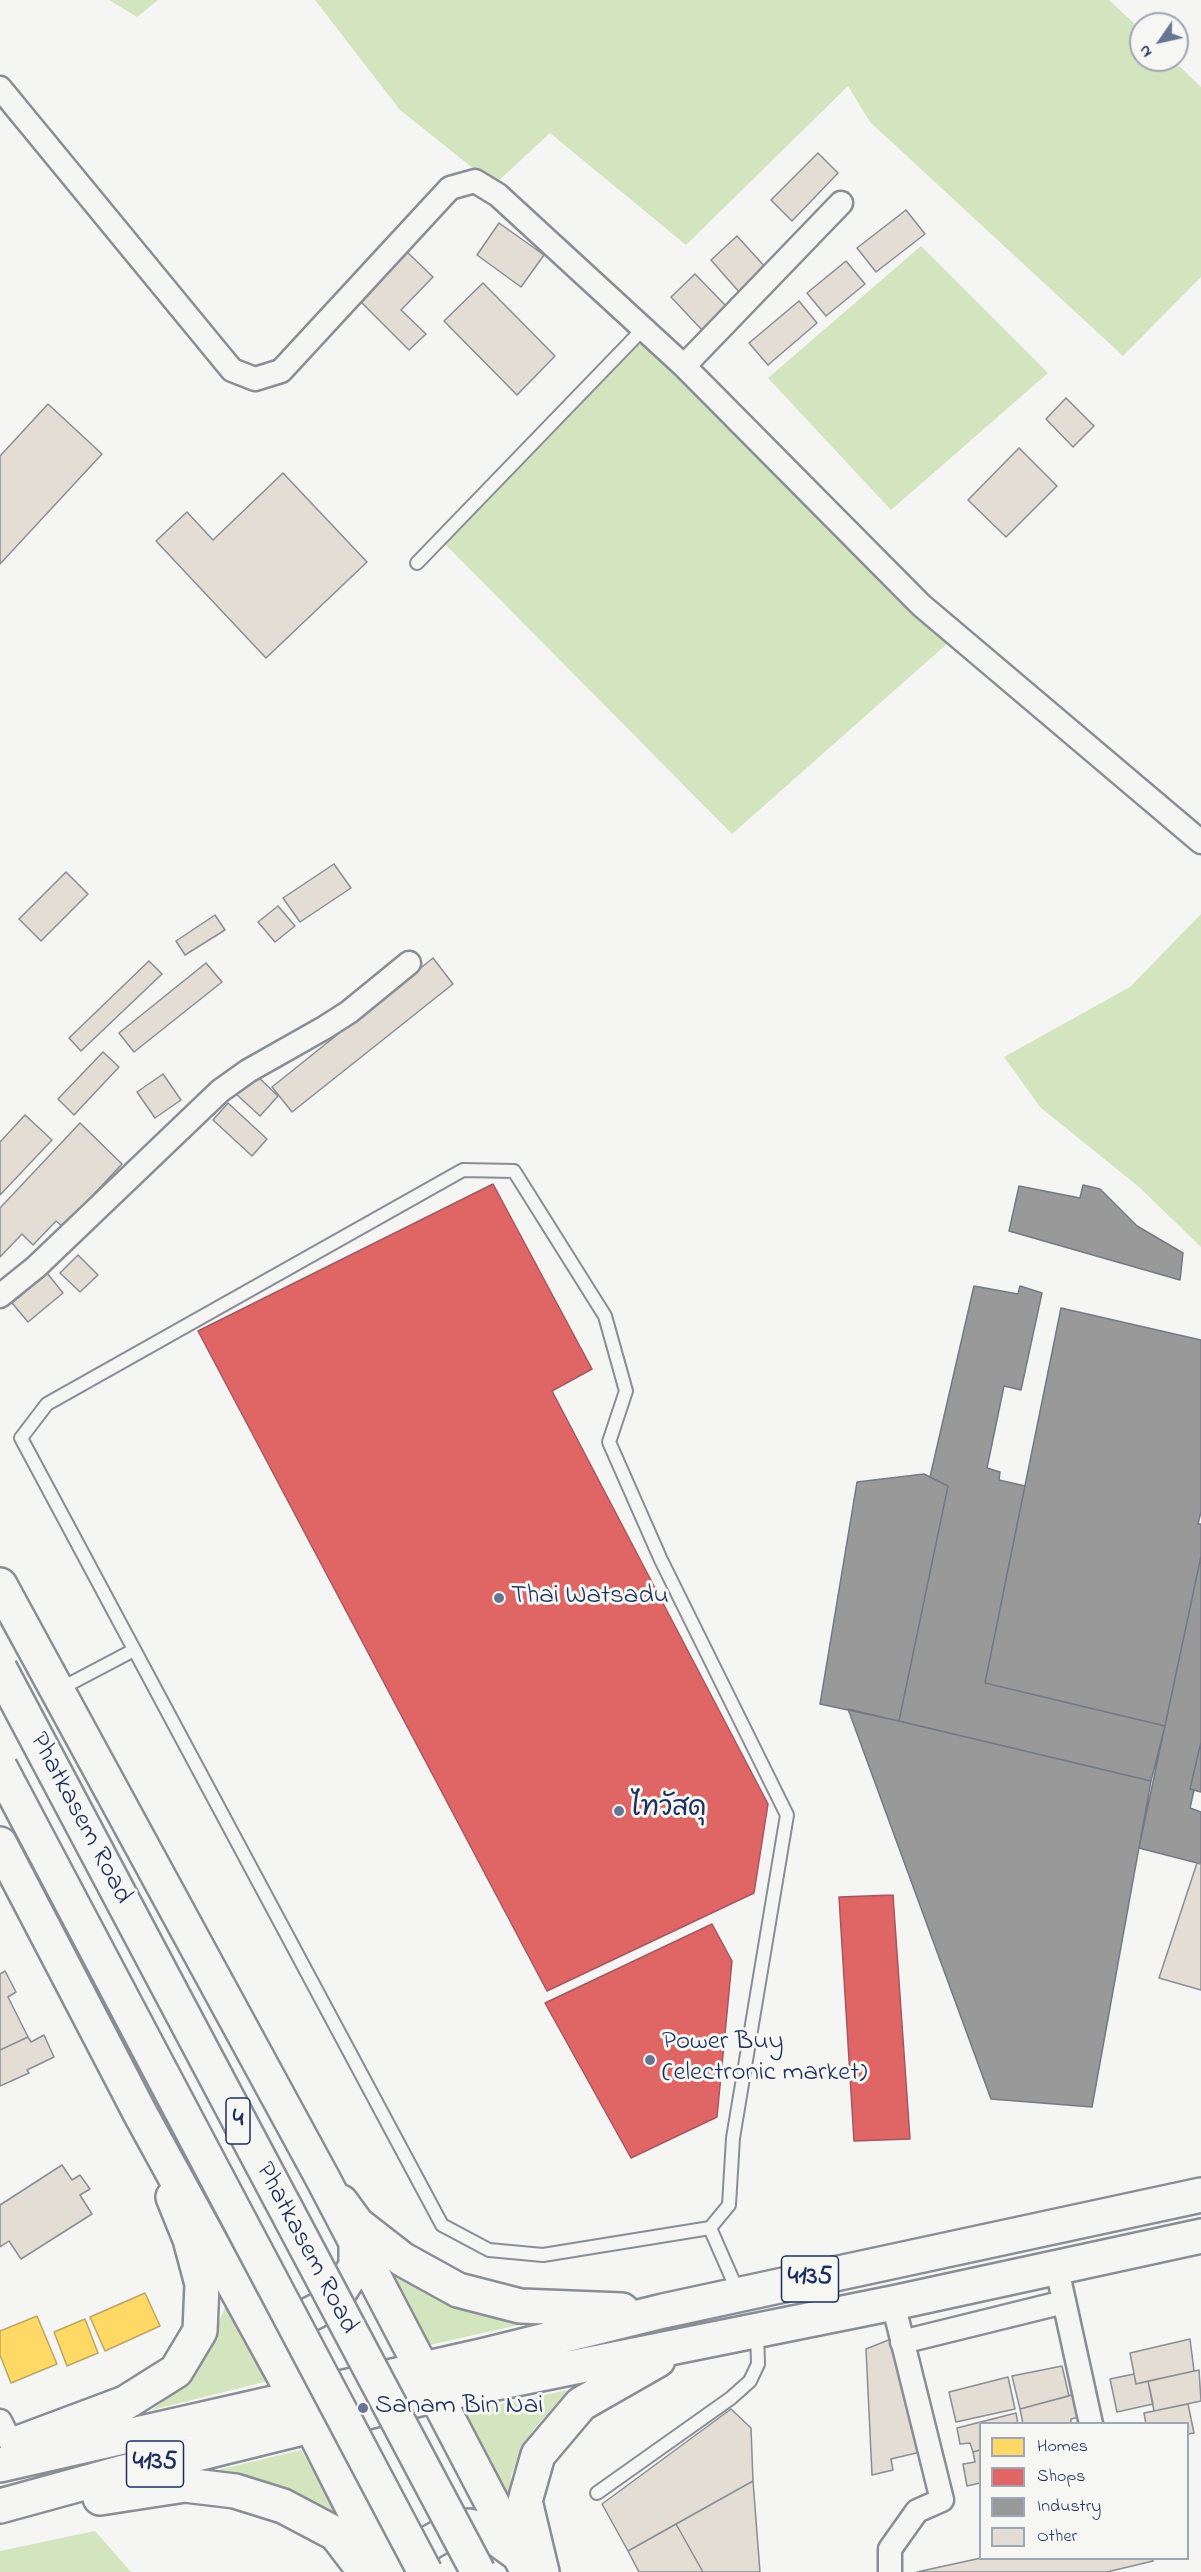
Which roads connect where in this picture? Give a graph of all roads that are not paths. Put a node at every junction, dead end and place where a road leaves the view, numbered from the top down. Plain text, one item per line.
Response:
1 (0, 88) edge
2 (841, 203) dead end
3 (644, 328) junction
4 (684, 366) junction
5 (417, 563) dead end
6 (1201, 842) edge
7 (409, 963) dead end
8 (0, 1296) edge
9 (0, 1585) edge
10 (134, 1650) junction
11 (0, 1669) edge
12 (57, 1690) junction
13 (0, 1767) edge
14 (0, 1844) edge
15 (141, 2115) junction
16 (323, 2180) junction
17 (1201, 2194) edge
18 (710, 2228) junction
19 (1201, 2236) edge
20 (356, 2244) junction
21 (1057, 2269) junction
22 (239, 2295) junction
23 (739, 2295) junction
24 (1064, 2302) junction
25 (893, 2303) junction
26 (663, 2312) junction
27 (757, 2331) junction
28 (902, 2342) junction
29 (683, 2346) junction
30 (428, 2382) junction
31 (296, 2398) junction
32 (1091, 2422) edge
33 (312, 2427) junction
34 (3, 2445) edge
35 (597, 2493) dead end
36 (0, 2506) edge
37 (0, 2513) edge
38 (530, 2567) edge
39 (365, 2572) edge
40 (385, 2572) edge
41 (409, 2572) edge
42 (425, 2572) edge
43 (478, 2572) edge
44 (890, 2572) edge

1 - 3 street
2 - 4 street
3 - 4 street
3 - 5 lane
4 - 6 street
7 - 8 street
9 - 12 main road
10 - 12 lane
10 - 18 lane
10 - 18 lane
11 - 43 main road, Phatkasem Road / 4, bridge
12 - 16 main road
13 - 42 main road, Phatkasem Road / 4, bridge
14 - 15 main road
15 - 22 main road
15 - 34 main road
16 - 20 main road
16 - 26 main road
17 - 23 main road, 4135
18 - 23 lane
19 - 21 main road, 4135
20 - 22 main road
20 - 30 main road
21 - 24 street
21 - 25 main road, 4135
22 - 31 main road
23 - 26 main road, 4135
24 - 28 street
24 - 32 street
25 - 27 main road, 4135
25 - 28 street
26 - 30 main road, 4135
27 - 29 main road, 4135
27 - 35 lane
28 - 44 street
29 - 30 main road, 4135
29 - 38 main road
30 - 31 main road, 4135
30 - 33 main road, 4135
30 - 38 main road
31 - 33 main road
31 - 34 main road, 4135
33 - 36 main road, 4135
33 - 40 main road
37 - 39 main road
38 - 41 main road

